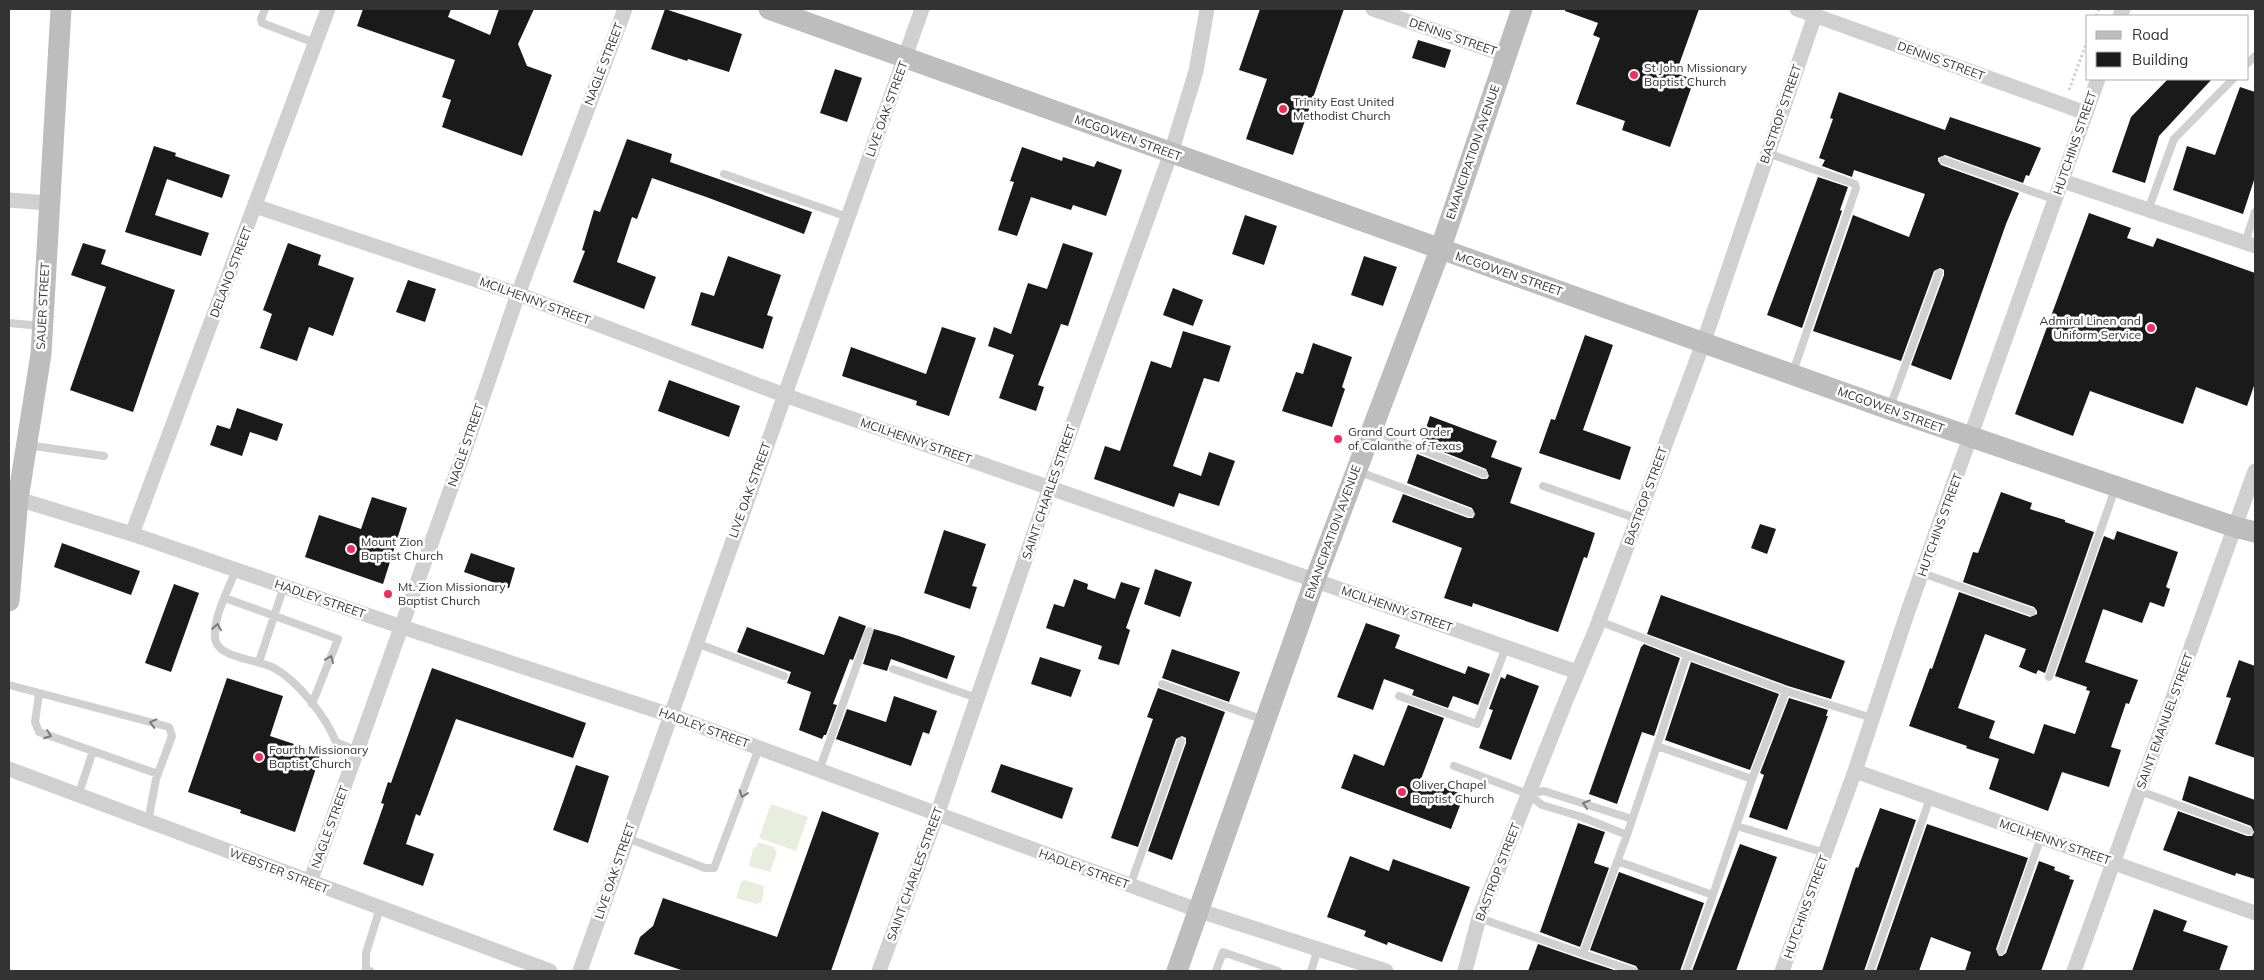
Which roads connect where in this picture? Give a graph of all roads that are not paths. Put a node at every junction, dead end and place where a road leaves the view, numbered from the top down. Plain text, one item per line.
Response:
1 (61, 9) edge
2 (264, 9) edge
3 (328, 9) edge
4 (625, 9) edge
5 (769, 9) edge
6 (922, 9) edge
7 (1207, 9) edge
8 (1373, 9) edge
9 (1522, 9) edge
10 (1797, 9) edge
11 (1814, 15) junction
12 (315, 43) junction
13 (1505, 54) junction
14 (906, 58) junction
15 (2098, 80) edge
16 (2232, 80) edge
17 (2086, 113) junction
18 (1171, 153) junction
19 (1768, 153) junction
20 (1943, 160) dead end
21 (724, 174) dead end
22 (2063, 180) junction
23 (9, 200) edge
24 (2056, 200) junction
25 (48, 203) junction
26 (256, 206) junction
27 (2148, 210) junction
28 (2255, 212) edge
29 (848, 217) junction
30 (2250, 244) edge
31 (1440, 250) junction
32 (1939, 273) dead end
33 (518, 294) junction
34 (9, 323) edge
35 (42, 326) junction
36 (1704, 342) junction
37 (1792, 374) junction
38 (784, 395) junction
39 (1889, 409) junction
40 (1372, 430) junction
41 (1971, 438) junction
42 (25, 445) junction
43 (104, 456) dead end
44 (1356, 471) junction
45 (2255, 471) edge
46 (1484, 474) dead end
47 (1544, 486) dead end
48 (1050, 487) junction
49 (2116, 487) junction
50 (18, 499) junction
51 (1470, 513) dead end
52 (1638, 519) junction
53 (2250, 532) edge
54 (132, 534) junction
55 (236, 570) junction
56 (1922, 573) junction
57 (1315, 580) junction
58 (284, 586) junction
59 (225, 598) junction
60 (9, 601) edge
61 (2032, 612) dead end
62 (273, 615) junction
63 (1599, 621) junction
64 (402, 627) junction
65 (870, 631) dead end
66 (696, 643) junction
67 (1506, 647) junction
68 (1687, 655) junction
69 (259, 662) junction
70 (894, 669) dead end
71 (1577, 672) junction
72 (784, 676) dead end
73 (2049, 677) dead end
74 (1162, 684) dead end
75 (9, 685) edge
76 (1786, 691) junction
77 (39, 694) junction
78 (1399, 696) dead end
79 (977, 698) junction
80 (312, 704) junction
81 (670, 715) junction
82 (1872, 718) junction
83 (1266, 721) junction
84 (1181, 741) dead end
85 (1657, 746) junction
86 (759, 748) junction
87 (93, 751) junction
88 (357, 751) junction
89 (1454, 766) dead end
90 (9, 769) edge
91 (820, 771) junction
92 (1855, 771) junction
93 (158, 774) junction
94 (1752, 779) junction
95 (2140, 791) junction
96 (1528, 794) junction
97 (78, 796) junction
98 (1930, 798) junction
99 (937, 815) junction
100 (1632, 819) junction
101 (148, 822) junction
102 (1736, 826) junction
103 (2249, 831) dead end
104 (1627, 835) junction
105 (2041, 837) junction
106 (627, 838) junction
107 (1825, 854) junction
108 (1617, 861) junction
109 (2114, 862) junction
110 (310, 882) junction
111 (1130, 886) junction
112 (1713, 895) junction
113 (380, 908) junction
114 (1200, 911) junction
115 (2255, 913) edge
116 (1479, 918) junction
117 (1318, 949) junction
118 (2001, 951) dead end
119 (1583, 954) junction
120 (370, 971) edge
121 (550, 971) edge
122 (580, 971) edge
123 (879, 971) edge
124 (1177, 971) edge
125 (1216, 971) edge
126 (1278, 971) edge
127 (1310, 971) edge
128 (1386, 971) edge
129 (1465, 971) edge
130 (1634, 971) edge
131 (1686, 971) edge
132 (1782, 971) edge
133 (1870, 971) edge
134 (2074, 971) edge

1 - 25 street, SAUER STREET
2 - 12 lane
3 - 12 street, DELANO STREET
4 - 33 street, NAGLE STREET
5 - 14 street, MCGOWEN STREET
6 - 14 street, LIVE OAK STREET
7 - 18 street, SAINT CHARLES STREET
8 - 13 street, DENNIS STREET
9 - 13 street, EMANCIPATION AVENUE
10 - 11 street, DENNIS STREET
11 - 17 street, DENNIS STREET
11 - 19 street, BASTROP STREET
12 - 26 street, DELANO STREET
13 - 31 street, EMANCIPATION AVENUE
14 - 18 street, MCGOWEN STREET
14 - 29 street, LIVE OAK STREET
15 - 17 street, HUTCHINS STREET
16 - 27 lane
17 - 22 street, HUTCHINS STREET
18 - 31 street, MCGOWEN STREET
18 - 48 street, SAINT CHARLES STREET
19 - 36 street, BASTROP STREET
19 - 37 lane
20 - 24 lane
21 - 29 lane
22 - 24 street, HUTCHINS STREET
22 - 27 street
23 - 25 street
24 - 41 street, HUTCHINS STREET
25 - 35 street, SAUER STREET
26 - 33 street, MCILHENNY STREET
26 - 54 street, DELANO STREET
27 - 30 street
28 - 30 lane
29 - 38 street, LIVE OAK STREET
31 - 36 street, MCGOWEN STREET
31 - 40 street, EMANCIPATION AVENUE
32 - 39 lane
33 - 38 street, MCILHENNY STREET
33 - 64 street, NAGLE STREET
34 - 35 lane
35 - 42 street, SAUER STREET
36 - 37 street, MCGOWEN STREET
36 - 52 street, BASTROP STREET
37 - 39 street, MCGOWEN STREET
38 - 48 street, MCILHENNY STREET
38 - 66 street, LIVE OAK STREET
39 - 41 street, MCGOWEN STREET
40 - 44 street, EMANCIPATION AVENUE
40 - 46 lane
41 - 49 street, MCGOWEN STREET
41 - 56 street, HUTCHINS STREET
42 - 43 lane
42 - 50 street, SAUER STREET
44 - 51 lane
44 - 57 street, EMANCIPATION AVENUE
45 - 53 street, SAINT EMANUEL STREET
47 - 52 lane
48 - 57 street, MCILHENNY STREET
48 - 79 street, SAINT CHARLES STREET
49 - 53 street, MCGOWEN STREET
49 - 73 lane
50 - 54 street, HADLEY STREET
50 - 60 street, SAUER STREET
52 - 63 street, BASTROP STREET
53 - 95 street, SAINT EMANUEL STREET
54 - 55 street, HADLEY STREET
55 - 58 street, HADLEY STREET
55 - 59 lane
56 - 61 lane
56 - 82 street, HUTCHINS STREET
57 - 67 street, MCILHENNY STREET
57 - 83 street, EMANCIPATION AVENUE
58 - 62 lane
58 - 64 street, HADLEY STREET
59 - 62 lane
69 -> 59 lane
62 - 69 lane
80 -> 62 lane
63 - 68 lane
63 - 71 street, BASTROP STREET
64 - 81 street, HADLEY STREET
64 - 88 street, NAGLE STREET
65 - 91 lane
66 - 72 lane
66 - 81 street, LIVE OAK STREET
67 - 71 street, MCILHENNY STREET
67 - 78 lane
68 - 76 lane
68 - 85 lane
69 - 80 lane
70 - 79 lane
71 - 96 street, BASTROP STREET
74 - 83 lane
75 - 77 lane
76 - 82 lane
76 - 94 lane
77 -> 87 lane
93 -> 77 lane
79 - 99 street, SAINT CHARLES STREET
80 - 88 lane
81 - 86 street, HADLEY STREET
81 - 106 street, LIVE OAK STREET
82 - 92 street, HUTCHINS STREET
83 - 114 street, EMANCIPATION AVENUE
84 - 111 lane
85 - 94 lane
85 - 100 lane
86 - 91 street, HADLEY STREET
86 -> 106 lane
87 - 93 lane
87 - 97 lane
88 - 110 street, NAGLE STREET
89 - 96 lane
90 - 97 street, WEBSTER STREET
91 - 99 street, HADLEY STREET
92 - 98 street, MCILHENNY STREET
92 - 107 street, HUTCHINS STREET
93 - 101 lane
94 - 102 lane
95 - 103 lane
95 - 109 street, SAINT EMANUEL STREET
100 -> 96 lane
96 - 104 lane
96 - 116 street, BASTROP STREET
97 - 101 street, WEBSTER STREET
98 - 105 street, MCILHENNY STREET
98 - 133 lane
99 - 111 street, HADLEY STREET
99 - 123 street, SAINT CHARLES STREET
100 - 104 lane
101 - 110 street, WEBSTER STREET
102 - 107 lane
102 - 112 lane
104 - 108 lane
105 - 109 street, MCILHENNY STREET
105 - 118 lane
106 - 122 street, LIVE OAK STREET
107 - 132 street, HUTCHINS STREET
108 - 112 lane
108 - 119 lane
109 - 115 street, MCILHENNY STREET
109 - 134 street, SAINT EMANUEL STREET
110 - 113 street, WEBSTER STREET
111 - 114 street, HADLEY STREET
112 - 131 lane
113 - 120 lane
113 - 121 street, WEBSTER STREET
114 - 117 street, HADLEY STREET
114 - 124 street, EMANCIPATION AVENUE
116 - 119 lane
116 - 129 street, BASTROP STREET
117 - 127 lane
117 - 128 street, HADLEY STREET
119 - 130 lane
125 - 126 lane

